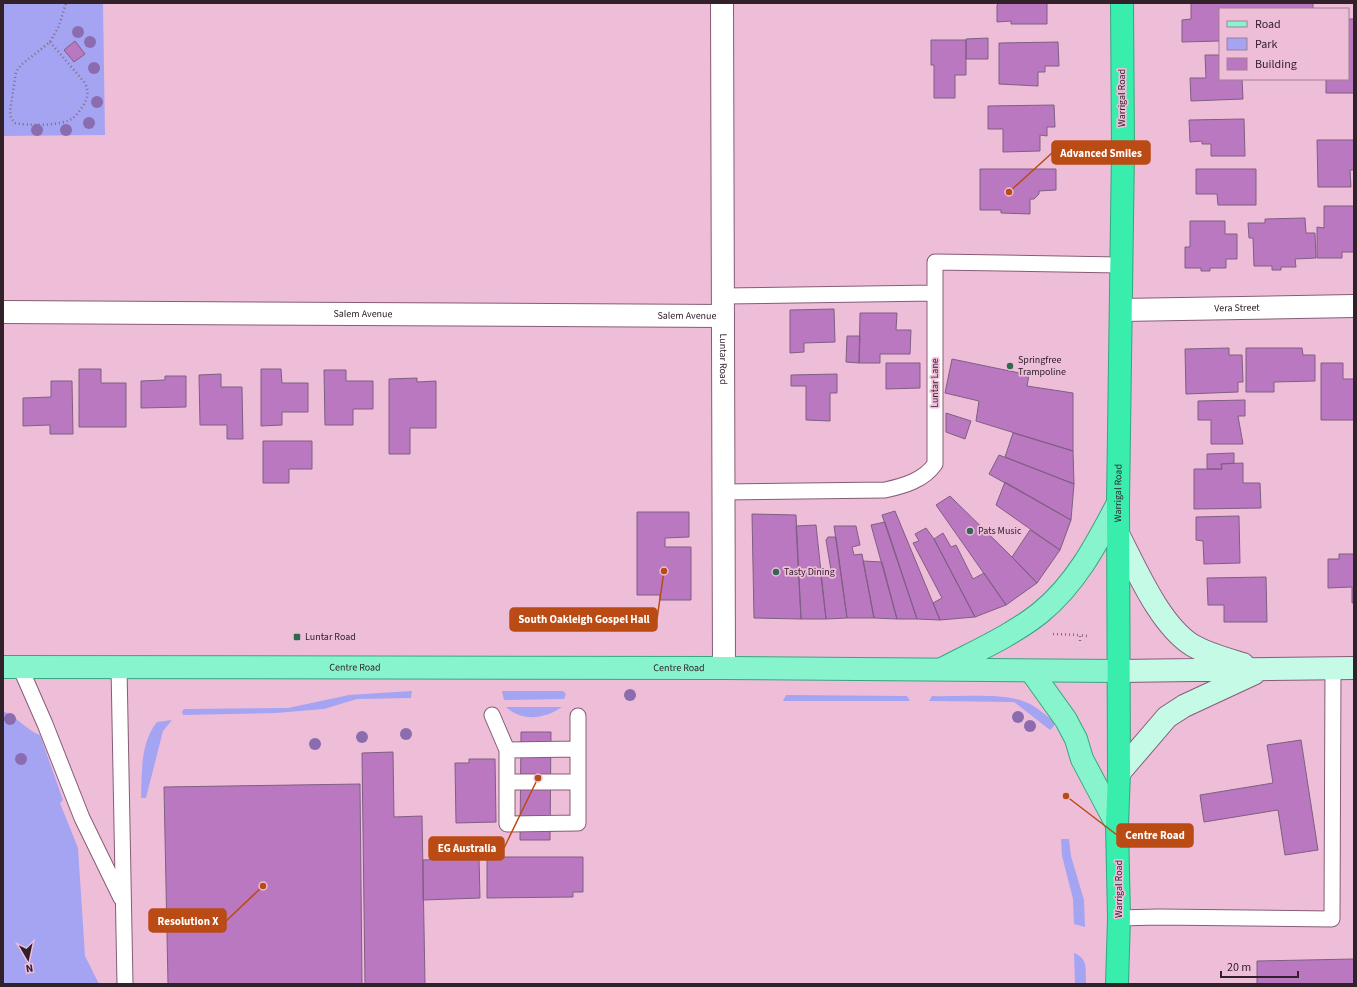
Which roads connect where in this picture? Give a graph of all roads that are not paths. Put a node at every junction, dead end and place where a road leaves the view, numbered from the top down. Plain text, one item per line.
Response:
1 (722, 3) edge
2 (1122, 3) edge
3 (1120, 264) junction
4 (935, 294) junction
5 (723, 306) junction
6 (1354, 306) edge
7 (1121, 310) junction
8 (3, 312) edge
9 (723, 492) junction
10 (1118, 503) junction
11 (1118, 534) junction
12 (11, 667) edge
13 (119, 667) junction
14 (724, 668) junction
15 (1354, 668) edge
16 (1333, 669) junction
17 (941, 670) junction
18 (1262, 670) junction
19 (1031, 671) junction
20 (1118, 671) junction
21 (492, 716) dead end
22 (578, 716) dead end
23 (506, 750) junction
24 (578, 750) junction
25 (1119, 773) junction
26 (507, 782) junction
27 (578, 782) junction
28 (1117, 825) junction
29 (123, 902) junction
30 (1119, 918) junction
31 (125, 984) edge
32 (1117, 984) edge

1 - 5 street, Luntar Road
2 - 3 highway, Warrigal Road
3 - 4 lane, Luntar Lane
3 - 7 highway, Warrigal Road
4 - 5 lane
4 - 9 lane, Luntar Lane
5 - 8 street, Salem Avenue
5 - 9 street, Luntar Road
6 - 7 street, Vera Street
7 - 10 highway, Warrigal Road
9 - 14 street, Luntar Road
10 - 11 highway, Warrigal Road
10 - 17 main road
11 - 18 main road
11 - 20 highway, Warrigal Road
12 - 13 main road, Centre Road
12 - 29 lane
13 - 14 main road, Centre Road
13 - 29 lane
14 - 17 main road, Centre Road
15 - 16 main road, Centre Road
16 - 18 main road, Centre Road
16 - 30 lane
17 - 19 main road, Centre Road
18 - 20 main road, Centre Road
18 - 25 main road
19 - 20 main road, Centre Road
19 - 28 main road
20 - 25 highway, Warrigal Road
21 - 23 lane
22 - 24 lane
23 - 24 lane
23 - 26 lane
24 - 27 lane
25 - 28 highway, Warrigal Road
26 - 27 lane
26 - 27 lane
28 - 30 highway, Warrigal Road
29 - 31 lane
30 - 32 highway, Warrigal Road

